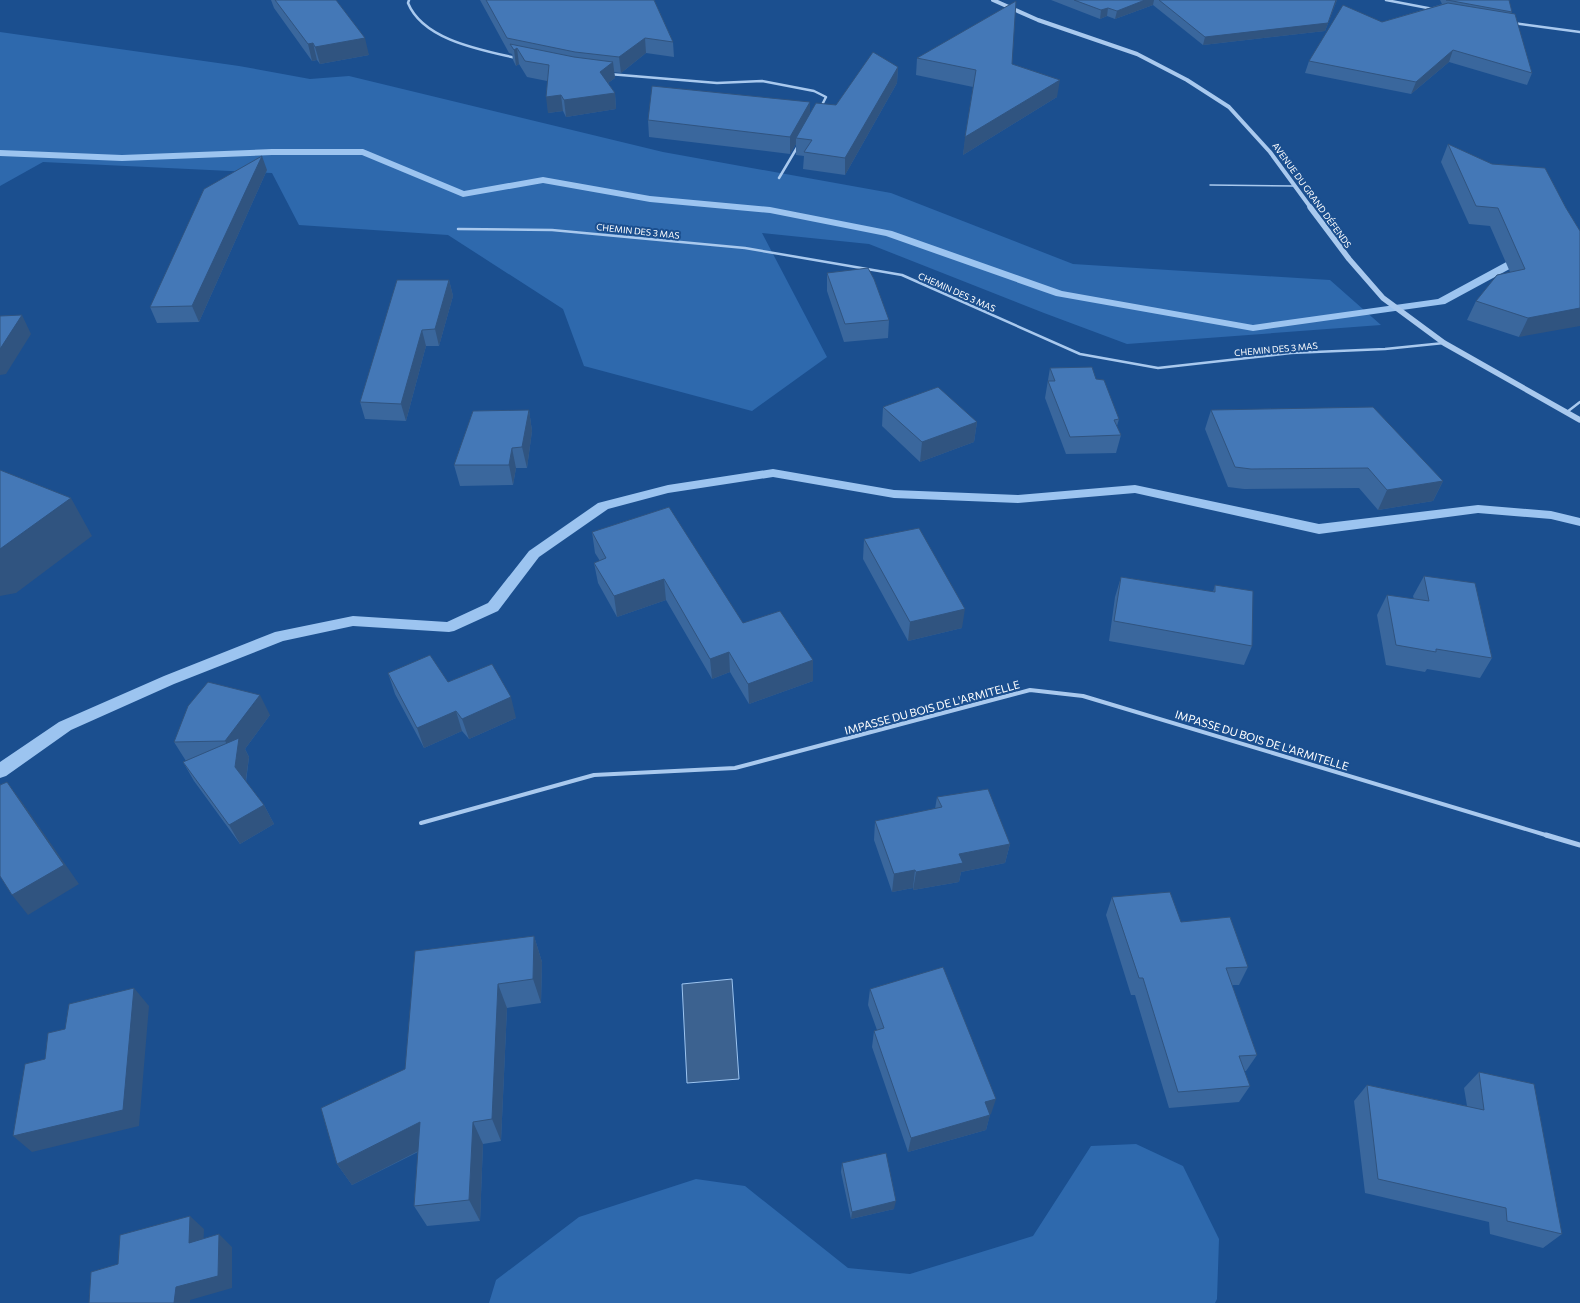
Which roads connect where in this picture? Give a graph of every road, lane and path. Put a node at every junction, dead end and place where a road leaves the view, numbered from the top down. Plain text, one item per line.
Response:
1 (409, 0) edge
2 (993, 0) edge
3 (1386, 0) edge
4 (1439, 10) edge
5 (1506, 22) edge
6 (1580, 32) edge
7 (518, 58) edge
8 (604, 74) edge
9 (819, 110) edge
10 (801, 142) edge
11 (779, 178) dead end
12 (1210, 185) dead end
13 (1294, 186) junction
14 (458, 229) dead end
15 (1444, 343) junction
16 (1580, 402) edge
17 (1567, 412) junction
18 (1580, 420) edge
19 (421, 822) dead end
20 (1580, 845) edge

1 - 7 street
2 - 13 street, AVENUE DU GRAND DÉFENDS
3 - 4 street
5 - 6 street
8 - 9 street
10 - 11 street
12 - 13 lane
13 - 15 street, AVENUE DU GRAND DÉFENDS
14 - 15 lane, CHEMIN DES 3 MAS
15 - 17 street, AVENUE DU GRAND DÉFENDS
16 - 17 lane
17 - 18 street, AVENUE DU GRAND DÉFENDS
19 - 20 street, IMPASSE DU BOIS DE L'ARMITELLE

